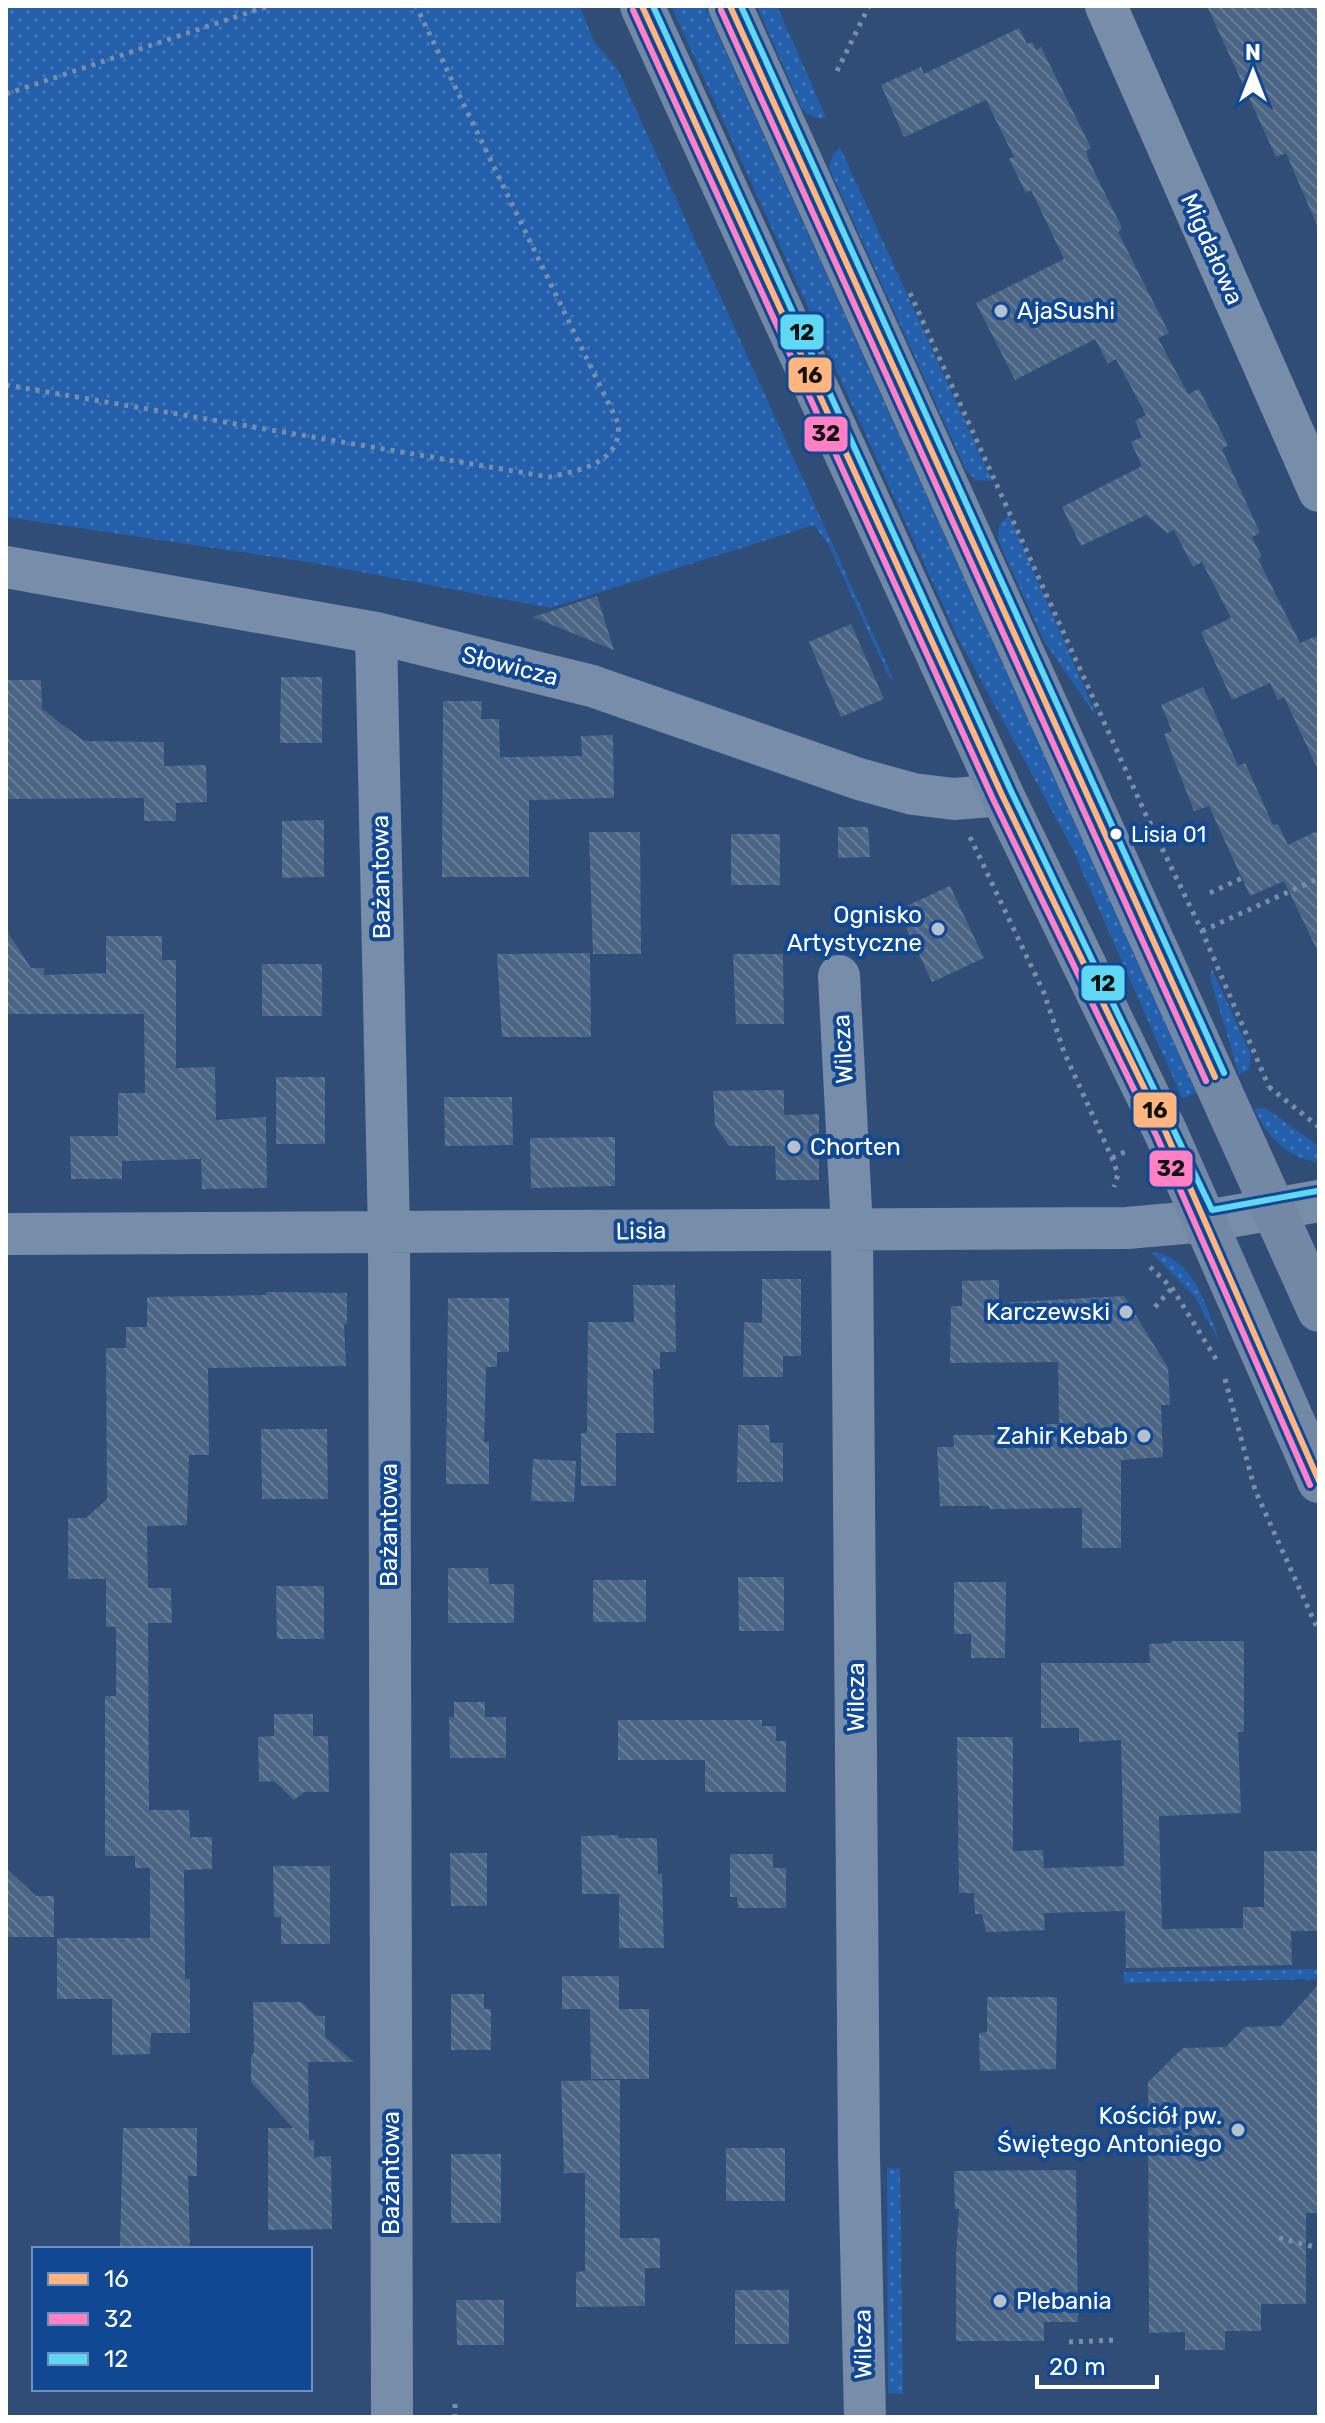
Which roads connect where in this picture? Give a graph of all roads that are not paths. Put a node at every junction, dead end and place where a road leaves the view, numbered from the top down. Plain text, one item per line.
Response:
1 (642, 6) edge
2 (730, 6) edge
3 (1106, 6) edge
4 (1319, 491) edge
5 (6, 567) edge
6 (376, 633) junction
7 (1002, 795) junction
8 (839, 976) dead end
9 (1319, 1201) edge
10 (1274, 1210) junction
11 (1206, 1221) junction
12 (852, 1229) junction
13 (389, 1233) junction
14 (6, 1234) edge
15 (1319, 1310) edge
16 (1319, 1481) edge
17 (392, 2417) edge
18 (865, 2417) edge

1 - 7 main road
2 - 10 main road
3 - 4 street, Migdałowa
5 - 6 street, Słowicza
6 - 7 street, Słowicza
6 - 13 street, Bażantowa
7 - 11 main road
8 - 12 street, Wilcza
9 - 10 street, Lisia
10 - 11 street, Lisia
10 - 15 main road
11 - 12 street, Lisia
11 - 16 main road
12 - 13 street, Lisia
12 - 18 street, Wilcza
13 - 14 street, Lisia
13 - 17 street, Bażantowa

